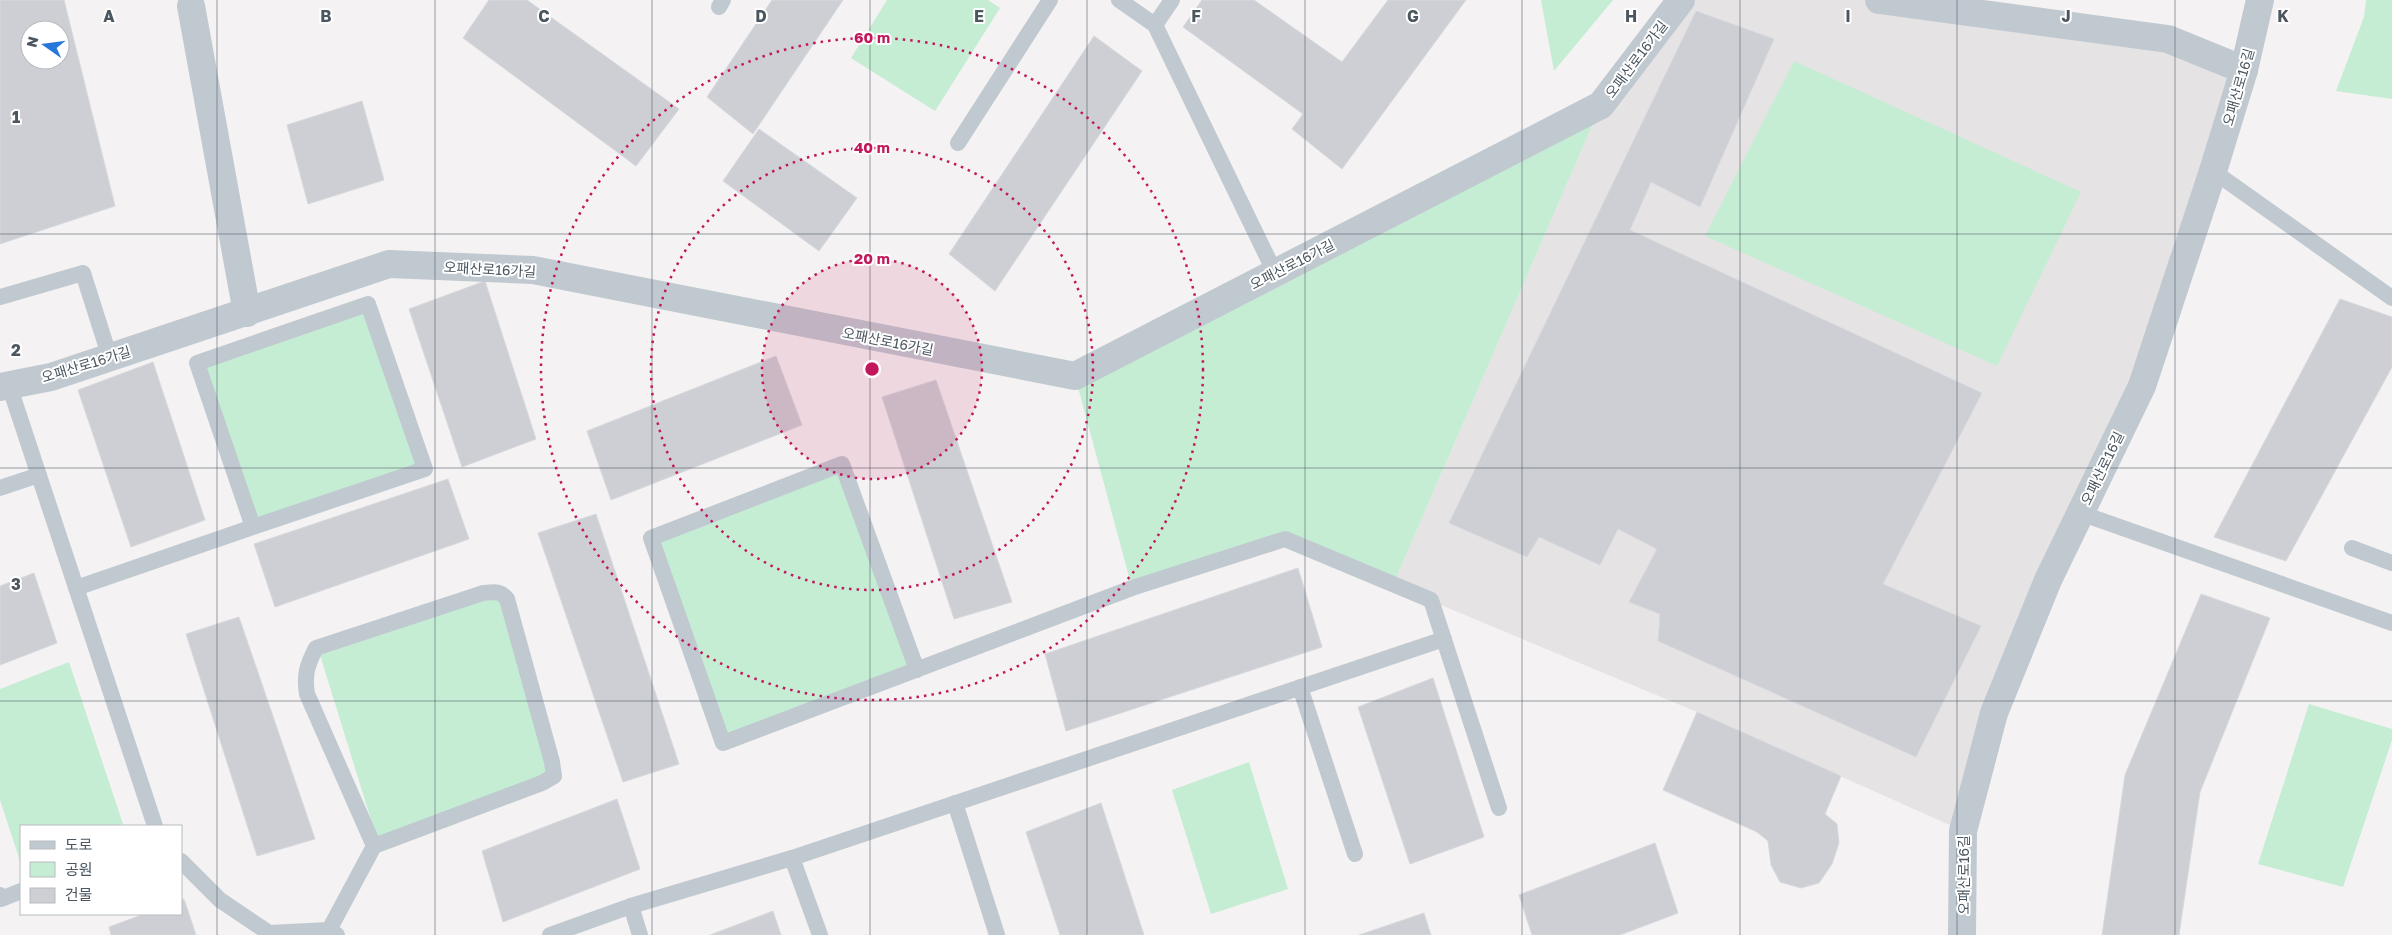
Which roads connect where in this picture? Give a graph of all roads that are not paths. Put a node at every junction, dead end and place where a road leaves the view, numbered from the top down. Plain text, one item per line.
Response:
1 (1050, 0) edge
2 (1119, 0) edge
3 (1172, 0) edge
4 (1681, 0) edge
5 (1879, 0) edge
6 (2260, 0) edge
7 (193, 3) edge
8 (1155, 25) junction
9 (2244, 70) junction
10 (958, 143) dead end
11 (2213, 171) junction
12 (1275, 273) junction
13 (0, 297) edge
14 (2392, 298) edge
15 (247, 313) junction
16 (110, 358) junction
17 (4, 386) edge
18 (39, 475) junction
19 (0, 488) edge
20 (2080, 513) junction
21 (253, 527) junction
22 (2352, 548) dead end
23 (2392, 563) edge
24 (76, 588) junction
25 (2392, 623) edge
26 (1444, 639) junction
27 (917, 670) junction
28 (1300, 687) junction
29 (955, 803) junction
30 (1499, 808) dead end
31 (155, 825) edge
32 (374, 846) junction
33 (1355, 854) dead end
34 (792, 858) junction
35 (182, 862) edge
36 (20, 891) edge
37 (0, 895) edge
38 (631, 906) junction
39 (333, 932) edge
40 (269, 934) edge
41 (550, 935) edge
42 (640, 935) edge
43 (820, 935) edge
44 (997, 935) edge
45 (1962, 935) edge

1 - 10 lane
2 - 8 lane
3 - 8 lane
4 - 12 street, 오패산로16가길
5 - 9 street
6 - 9 street, 오패산로16길
7 - 15 street
8 - 12 lane
9 - 11 street, 오패산로16길
11 - 14 lane
11 - 20 street, 오패산로16길
12 - 15 street, 오패산로16가길
13 - 16 lane
15 - 16 street, 오패산로16가길
16 - 17 street, 오패산로16가길
17 - 18 lane
18 - 19 lane
18 - 24 lane
20 - 25 lane
20 - 45 street, 오패산로16길
21 - 21 lane
21 - 24 lane
22 - 23 lane
24 - 31 lane
26 - 27 lane
26 - 28 lane
26 - 30 lane
27 - 27 lane
28 - 29 lane
28 - 33 lane
29 - 34 lane
29 - 44 lane
32 - 32 lane
32 - 39 lane
34 - 38 lane
34 - 43 lane
35 - 40 lane
36 - 37 lane
38 - 41 lane
38 - 42 lane
39 - 40 lane

